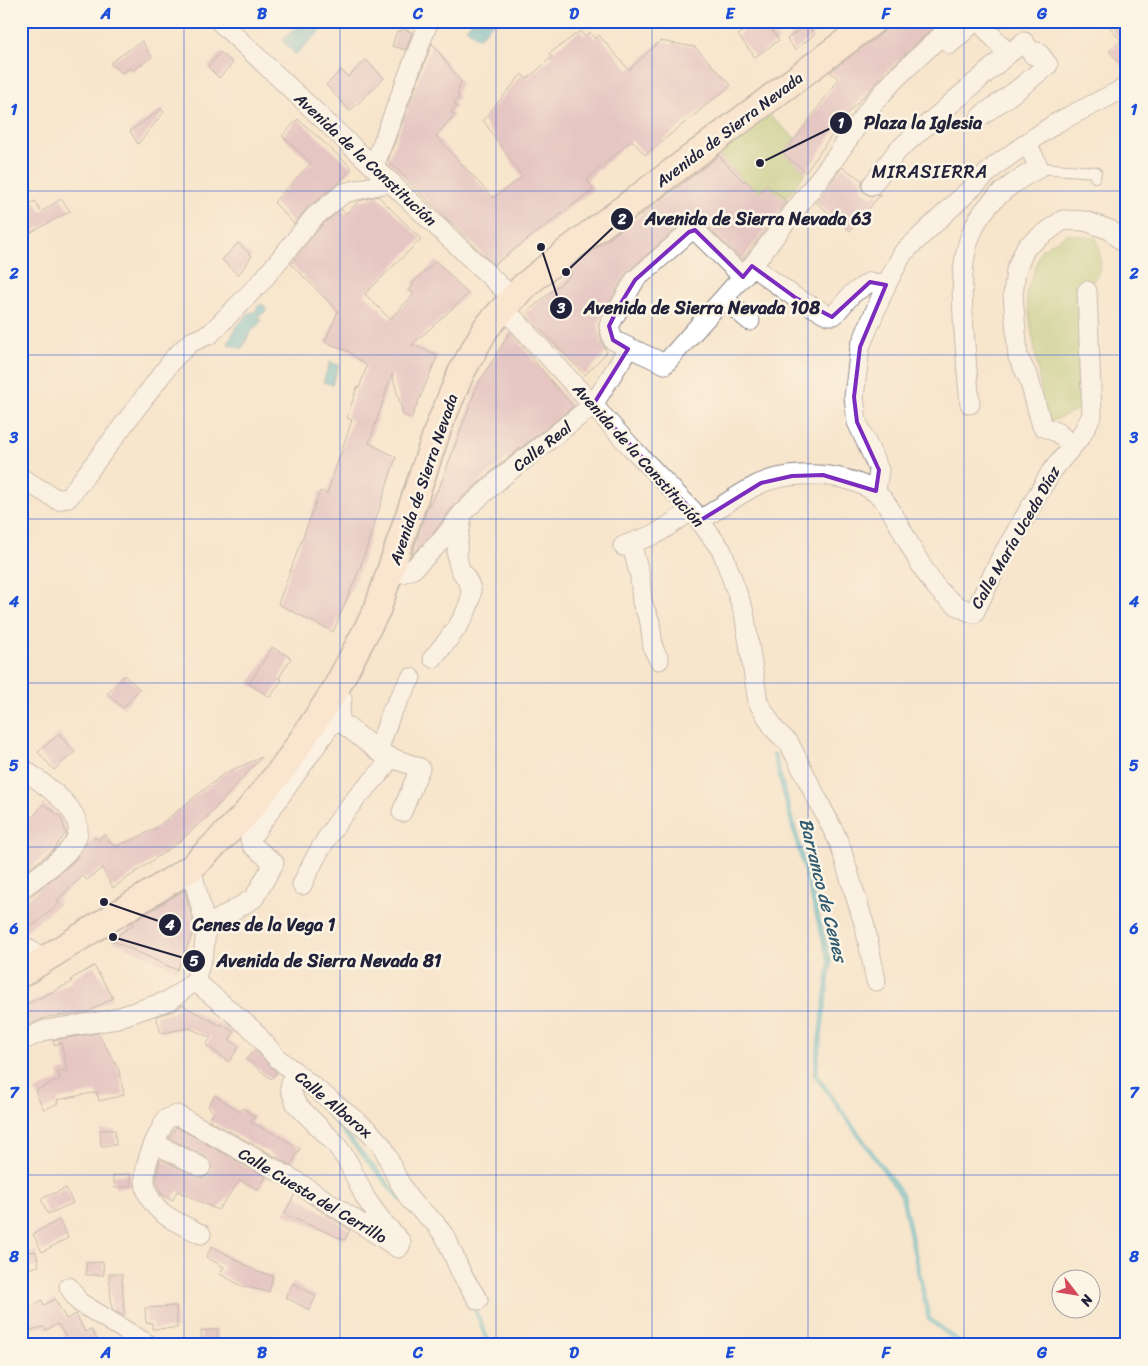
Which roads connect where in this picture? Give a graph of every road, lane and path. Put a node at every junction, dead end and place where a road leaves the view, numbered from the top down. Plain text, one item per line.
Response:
1 (219, 21) edge
2 (430, 21) edge
3 (873, 21) edge
4 (957, 21) edge
5 (977, 21) edge
6 (1008, 54) junction
7 (1127, 87) edge
8 (871, 106) junction
9 (981, 116) dead end
10 (1027, 143) junction
11 (374, 166) junction
12 (1039, 168) junction
13 (1095, 177) dead end
14 (391, 182) junction
15 (872, 185) dead end
16 (1122, 240) dead end
17 (747, 272) junction
18 (886, 285) junction
19 (1087, 291) dead end
20 (724, 299) junction
21 (509, 303) junction
22 (750, 321) dead end
23 (628, 349) junction
24 (970, 404) dead end
25 (593, 405) junction
26 (1072, 446) junction
27 (21, 478) edge
28 (876, 491) junction
29 (463, 512) junction
30 (697, 515) junction
31 (393, 570) junction
32 (433, 658) dead end
33 (659, 660) dead end
34 (411, 678) dead end
35 (337, 702) junction
36 (383, 754) junction
37 (21, 767) edge
38 (402, 812) dead end
39 (191, 868) junction
40 (302, 885) dead end
41 (21, 889) edge
42 (206, 926) junction
43 (21, 944) edge
44 (44, 960) junction
45 (21, 974) edge
46 (196, 981) junction
47 (876, 981) dead end
48 (21, 1041) edge
49 (294, 1071) junction
50 (154, 1144) junction
51 (201, 1167) dead end
52 (201, 1234) dead end
53 (69, 1287) dead end
54 (478, 1300) dead end
55 (148, 1344) edge

1 - 11 street, Avenida de la Constitución
2 - 11 street
3 - 21 street, Avenida de Sierra Nevada
4 - 8 street
5 - 6 street
5 - 8 street
6 - 9 street
6 - 15 street
7 - 10 street
8 - 17 street
10 - 12 street
10 - 18 street
11 - 14 street, Avenida de la Constitución
12 - 13 lane
12 - 24 street
14 - 21 street, Avenida de la Constitución
14 - 27 street
16 - 26 street
17 - 18 street
17 - 20 street
17 - 23 street
18 - 28 street
19 - 26 street, Calle María Uceda Díaz
20 - 22 street
20 - 23 street
21 - 25 street, Avenida de la Constitución
21 - 31 street, Avenida de Sierra Nevada
23 - 25 street, Calle Real
25 - 29 street, Calle Real
25 - 30 street, Avenida de la Constitución
26 - 28 street, Calle María Uceda Díaz
28 - 30 street
29 - 31 street, Calle Real
29 - 32 street
30 - 33 street
30 - 47 street, Avenida de la Constitución
31 - 35 street, Avenida de Sierra Nevada
34 - 36 street
35 - 36 street
35 - 39 street, Avenida de Sierra Nevada
35 - 42 street
36 - 38 street
36 - 40 street
37 - 41 street
39 - 42 street
39 - 44 street, Avenida de Sierra Nevada
42 - 46 street
43 - 44 street
44 - 45 street, Avenida de Sierra Nevada
46 - 48 street
46 - 49 street, Calle Alborox
49 - 50 street, Calle Cuesta del Cerrillo
49 - 54 street, Calle Alborox
50 - 51 street
50 - 52 street, Calle Cuesta del Cerrillo
53 - 55 street

